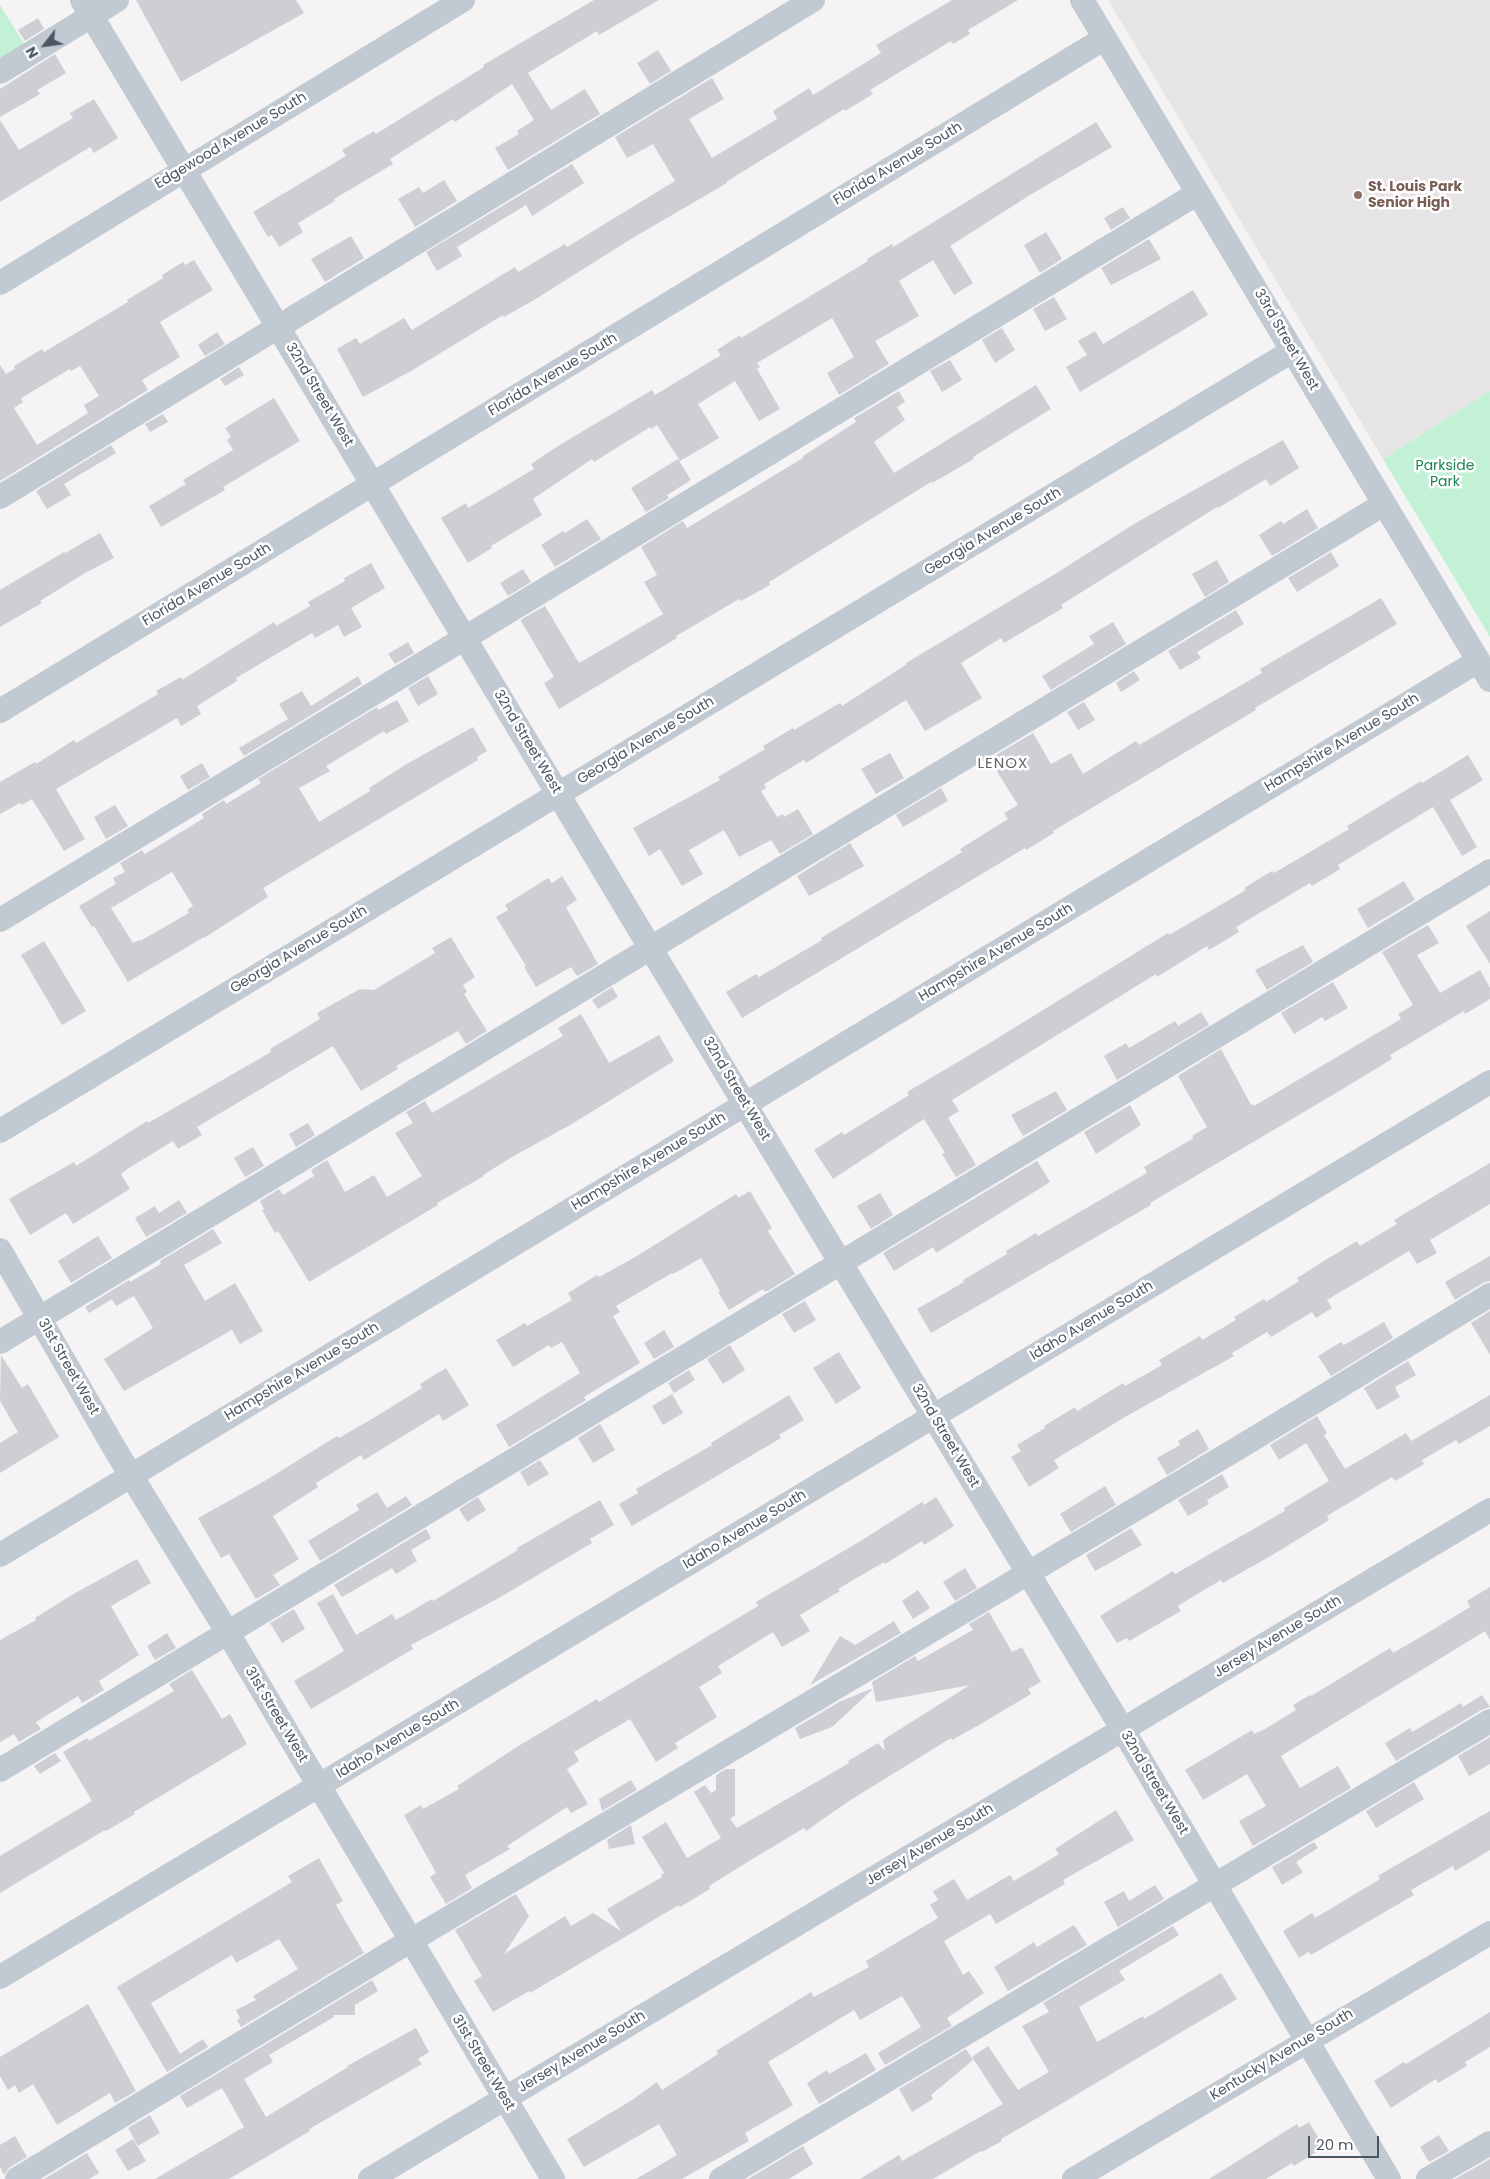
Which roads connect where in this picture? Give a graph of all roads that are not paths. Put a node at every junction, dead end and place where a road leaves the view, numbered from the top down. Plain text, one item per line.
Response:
1 (118, 0) edge
2 (463, 0) edge
3 (813, 0) edge
4 (1082, 0) edge
5 (87, 8) edge
6 (1105, 38) junction
7 (0, 72) edge
8 (184, 170) junction
9 (1198, 193) junction
10 (0, 283) edge
11 (278, 326) junction
12 (1292, 351) junction
13 (372, 485) junction
14 (0, 497) edge
15 (1384, 504) junction
16 (464, 638) junction
17 (1484, 671) edge
18 (0, 711) edge
19 (559, 794) junction
20 (1490, 871) edge
21 (0, 920) edge
22 (651, 949) junction
23 (1490, 1082) edge
24 (745, 1104) junction
25 (0, 1131) edge
26 (0, 1250) edge
27 (840, 1262) junction
28 (1490, 1295) edge
29 (40, 1318) junction
30 (0, 1342) edge
31 (934, 1417) junction
32 (131, 1475) junction
33 (1490, 1510) edge
34 (0, 1555) edge
35 (1028, 1573) junction
36 (228, 1633) junction
37 (1490, 1721) edge
38 (1123, 1730) junction
39 (0, 1770) edge
40 (318, 1787) junction
41 (1214, 1884) junction
42 (1490, 1933) edge
43 (410, 1941) junction
44 (0, 1977) edge
45 (1306, 2040) junction
46 (505, 2099) junction
47 (1490, 2143) edge
48 (17, 2179) edge
49 (370, 2179) edge
50 (553, 2179) edge
51 (721, 2179) edge
52 (1074, 2179) edge
53 (1389, 2179) edge
54 (1428, 2179) edge

1 - 5 street
2 - 8 street, Edgewood Avenue South
3 - 11 street
4 - 6 street, 33rd Street West
5 - 7 street
5 - 8 street, 32nd Street West
6 - 9 street, 33rd Street West
6 - 13 street, Florida Avenue South
8 - 10 street, Edgewood Avenue South
8 - 11 street, 32nd Street West
9 - 12 street, 33rd Street West
9 - 16 street
11 - 13 street, 32nd Street West
11 - 14 street
12 - 15 street, 33rd Street West
12 - 19 street, Georgia Avenue South
13 - 16 street, 32nd Street West
13 - 18 street, Florida Avenue South
15 - 17 street, 33rd Street West
15 - 22 street
16 - 19 street, 32nd Street West
16 - 21 street
17 - 24 street, Hampshire Avenue South
19 - 22 street, 32nd Street West
19 - 25 street, Georgia Avenue South
20 - 27 street
22 - 24 street, 32nd Street West
22 - 29 street
23 - 31 street, Idaho Avenue South
24 - 27 street, 32nd Street West
24 - 32 street, Hampshire Avenue South
26 - 29 street, 31st Street West
27 - 31 street, 32nd Street West
27 - 36 street
28 - 35 street
29 - 30 street
29 - 32 street, 31st Street West
31 - 35 street, 32nd Street West
31 - 40 street, Idaho Avenue South
32 - 34 street, Hampshire Avenue South
32 - 36 street, 31st Street West
33 - 38 street, Jersey Avenue South
35 - 38 street, 32nd Street West
35 - 43 street
36 - 39 street
36 - 40 street, 31st Street West
37 - 41 street
38 - 41 street, 32nd Street West
38 - 46 street, Jersey Avenue South
40 - 43 street, 31st Street West
40 - 44 street, Idaho Avenue South
41 - 45 street, 32nd Street West
41 - 51 street
42 - 45 street, Kentucky Avenue South
43 - 46 street, 31st Street West
43 - 48 street
45 - 52 street, Kentucky Avenue South
45 - 53 street, 32nd Street West
46 - 49 street, Jersey Avenue South
46 - 50 street, 31st Street West
47 - 54 street

